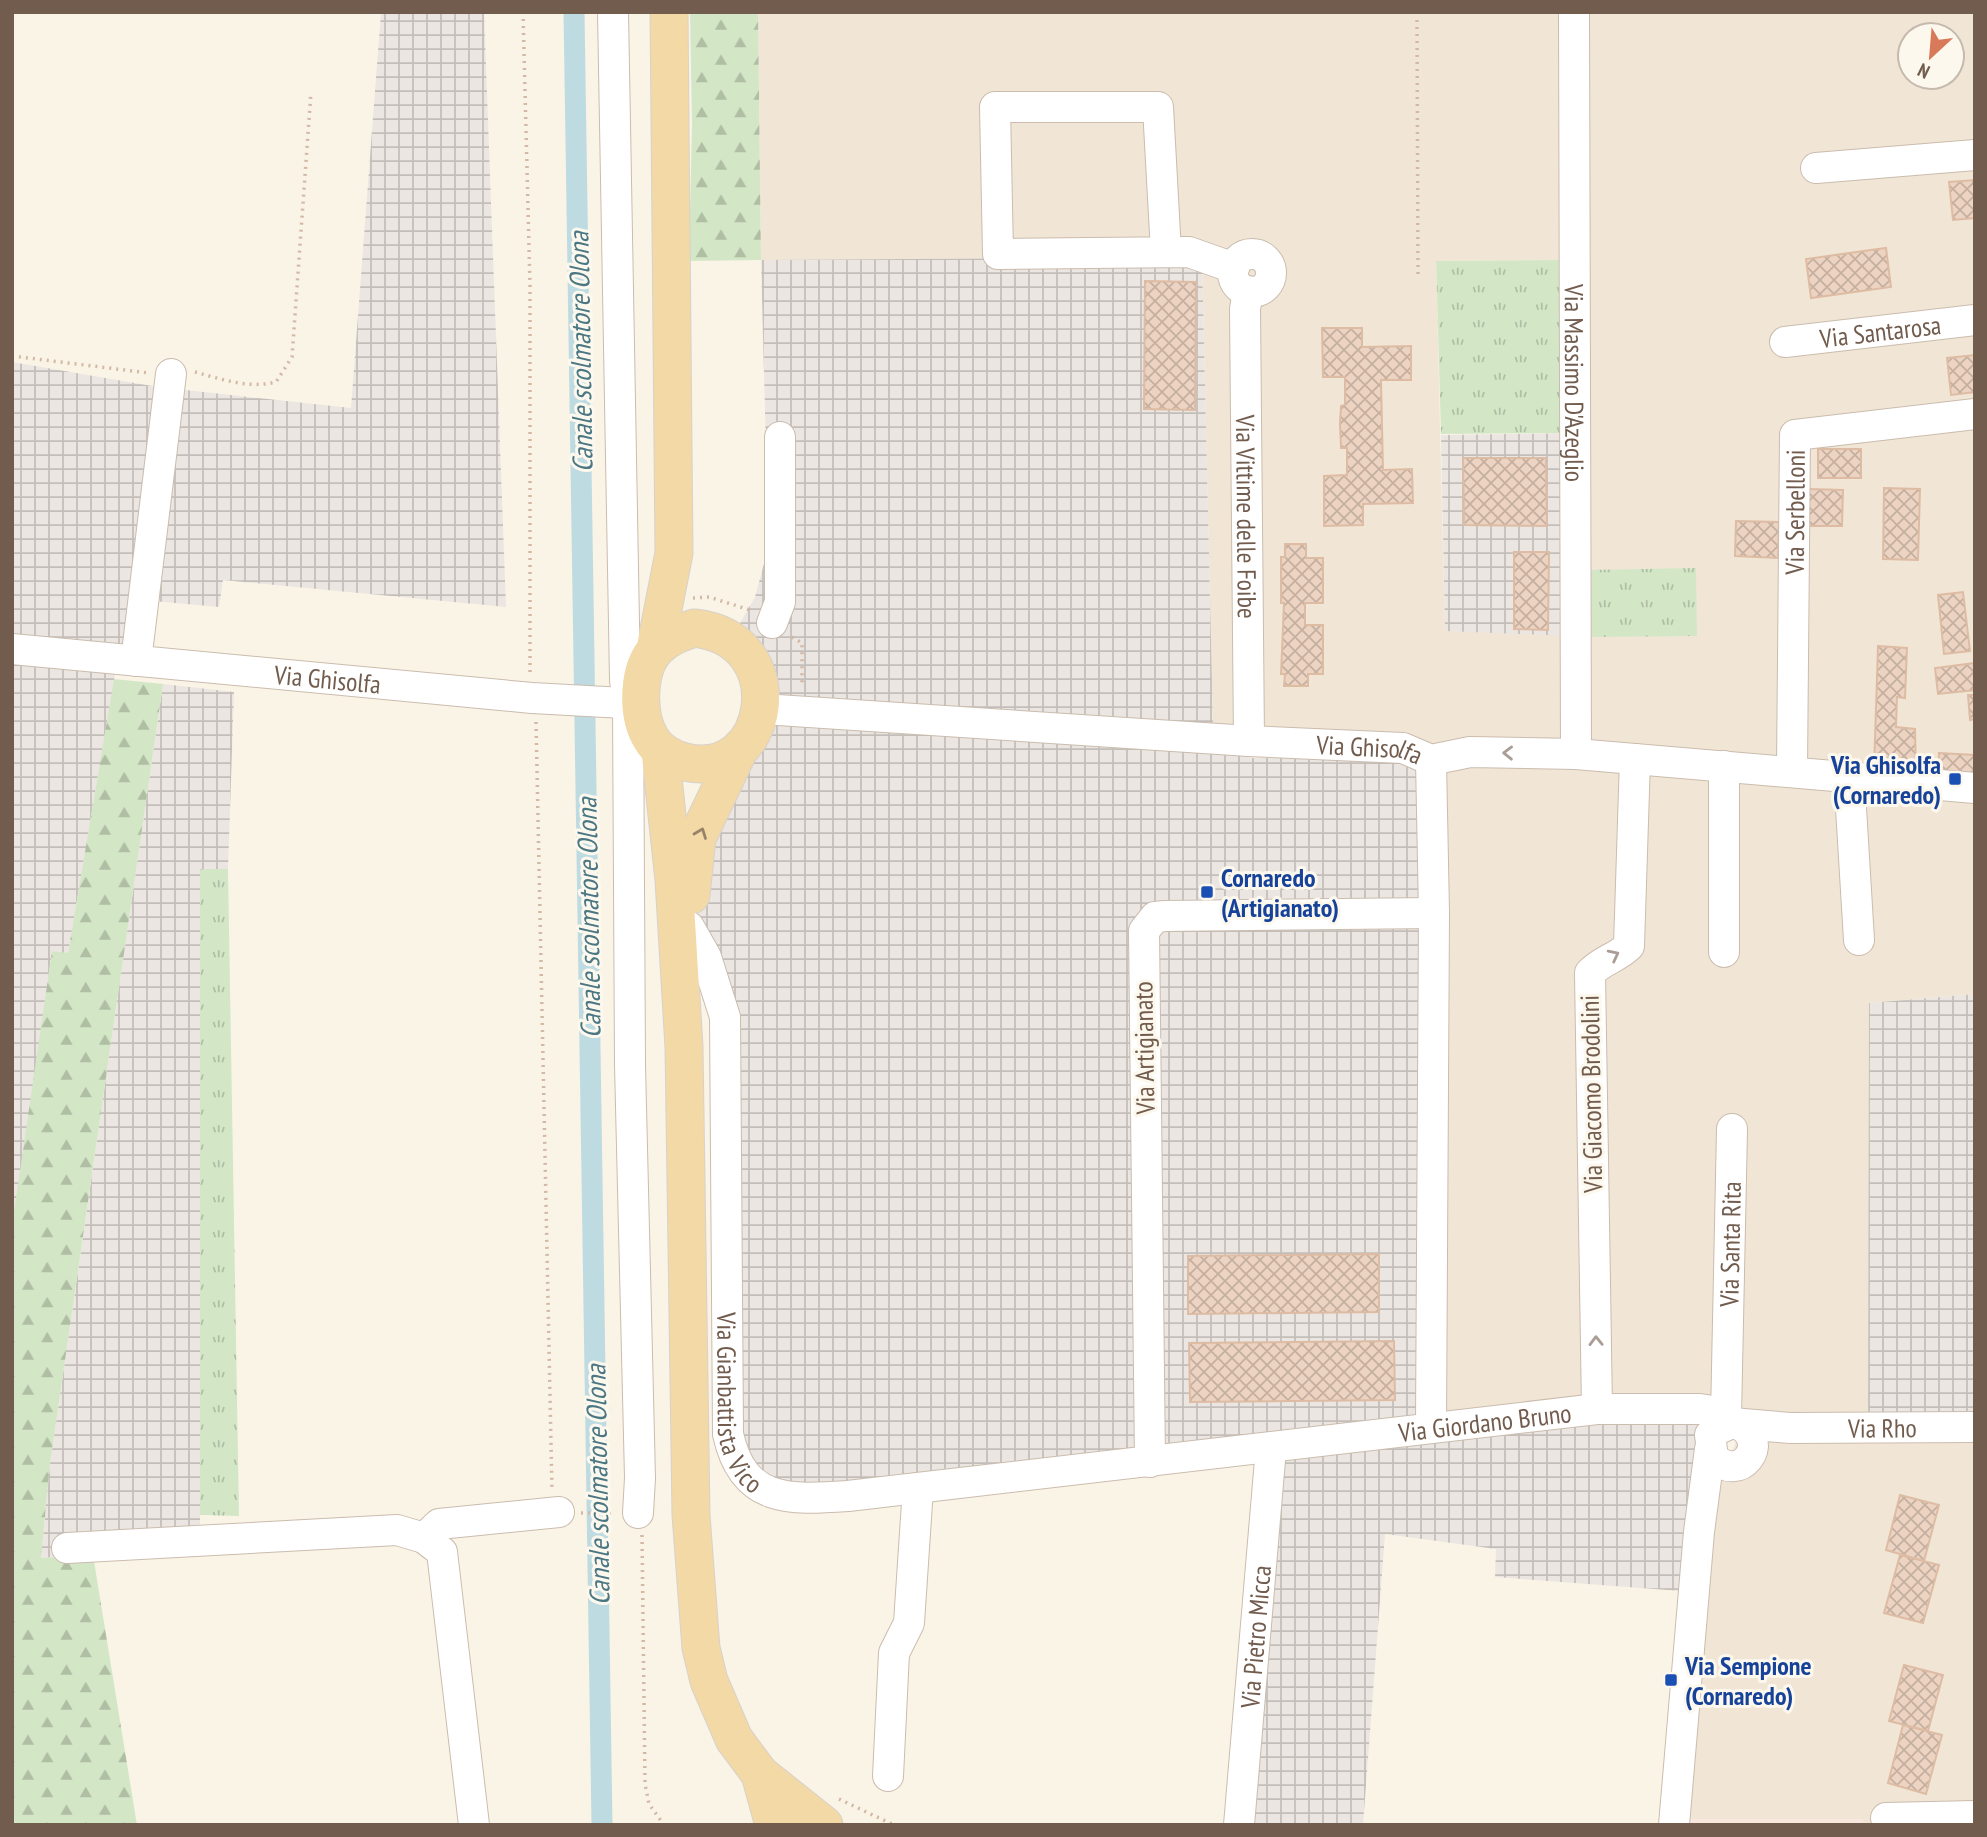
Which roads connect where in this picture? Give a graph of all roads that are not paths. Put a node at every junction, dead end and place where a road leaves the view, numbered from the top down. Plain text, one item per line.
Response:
1 (612, 12) edge
2 (669, 12) edge
3 (1574, 12) edge
4 (1975, 155) edge
5 (1816, 168) dead end
6 (1166, 252) junction
7 (1975, 320) edge
8 (1785, 342) dead end
9 (171, 374) road end
10 (1975, 414) edge
11 (780, 437) dead end
12 (674, 553) junction
13 (736, 647) junction
14 (12, 649) edge
15 (655, 650) junction
16 (136, 661) junction
17 (627, 704) junction
18 (762, 709) junction
19 (1249, 741) junction
20 (660, 750) junction
21 (738, 752) junction
22 (1576, 754) junction
23 (1635, 759) junction
24 (1431, 760) junction
25 (1724, 766) junction
26 (1792, 771) junction
27 (1849, 775) junction
28 (1975, 788) edge
29 (1434, 914) junction
30 (689, 926) junction
31 (1859, 940) dead end
32 (1724, 952) dead end
33 (684, 1047) junction
34 (1732, 1129) dead end
35 (1597, 1409) junction
36 (1431, 1426) junction
37 (1975, 1427) edge
38 (1725, 1434) junction
39 (1271, 1448) junction
40 (1150, 1462) junction
41 (918, 1489) junction
42 (570, 1513) road end
43 (629, 1513) road end
44 (424, 1538) junction
45 (67, 1548) dead end
46 (760, 1774) junction
47 (888, 1776) dead end
48 (1975, 1816) edge
49 (1886, 1818) dead end
50 (474, 1825) edge
51 (774, 1825) edge
52 (824, 1825) edge
53 (1239, 1825) edge
54 (1674, 1825) edge

1 - 17 street
2 - 12 main road
3 - 22 street, Via Massimo D'Azeglio
4 - 5 street
6 - 6 street
6 - 19 street, Via Vittime delle Foibe
7 - 8 street, Via Santarosa
9 - 16 street
10 - 26 street, Via Serbelloni
11 - 13 street
12 - 13 main road
12 - 15 main road
13 - 15 main road
13 - 18 main road
14 - 16 street, Via Ghisolfa
15 - 17 main road
16 - 17 street, Via Ghisolfa
17 - 20 main road
17 - 43 street
18 - 19 street, Via Ghisolfa
18 - 21 main road
19 - 24 street, Via Ghisolfa
20 - 21 main road
20 - 33 main road
30 -> 21 main road
22 - 23 street, Via Ghisolfa
22 -> 24 street, Via Ghisolfa
23 - 25 street, Via Ghisolfa
35 -> 23 street, Via Giacomo Brodolini
24 - 29 street
25 - 26 street, Via Ghisolfa
25 - 32 street
26 - 27 street, Via Ghisolfa
27 - 28 street, Via Ghisolfa
27 - 31 street
29 - 36 street
29 - 40 street, Via Artigianato
30 - 33 main road
30 - 41 street, Via Gianbattista Vico
33 - 46 main road
34 - 38 street, Via Santa Rita
35 - 36 street, Via Giordano Bruno
35 - 38 street, Via Giordano Bruno
36 - 39 street, Via Giordano Bruno
37 - 38 street, Via Rho
38 - 54 street
39 - 40 street, Via Gianbattista Vico
39 - 53 street, Via Pietro Micca
40 - 41 street, Via Gianbattista Vico
41 - 47 street
42 - 44 street
44 - 45 street
44 - 50 street
46 - 51 main road
46 - 52 main road
48 - 49 street

